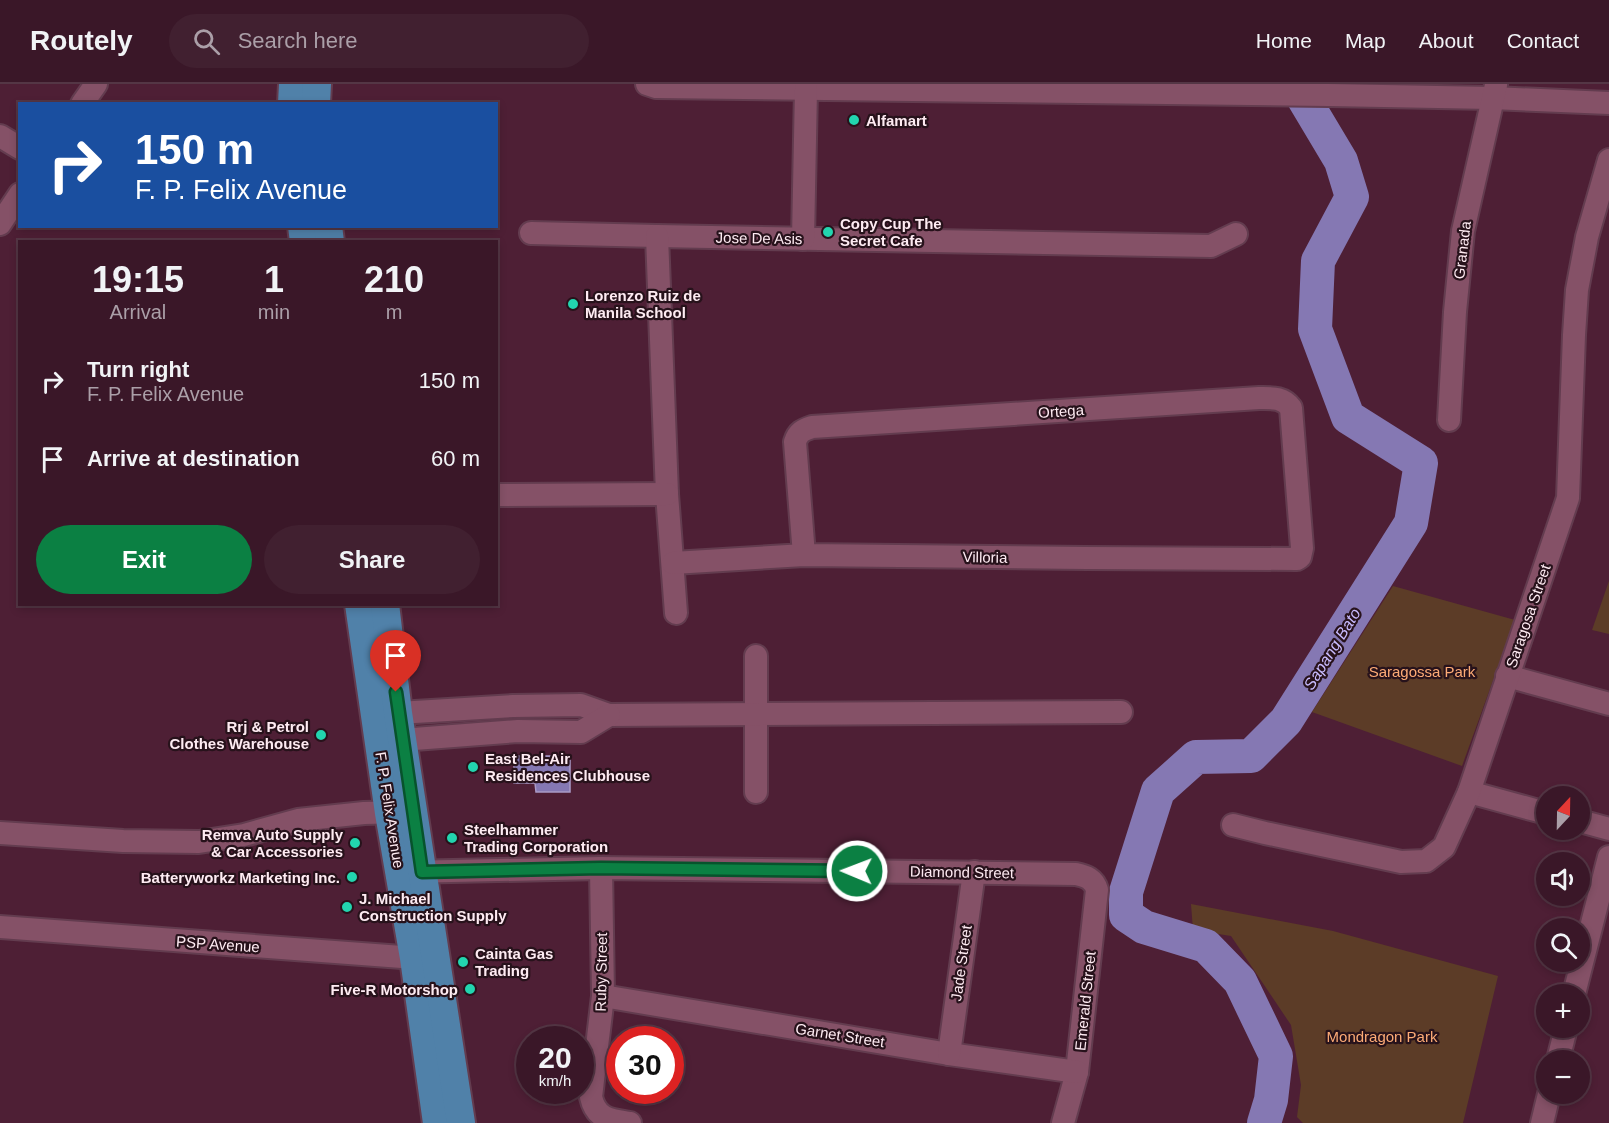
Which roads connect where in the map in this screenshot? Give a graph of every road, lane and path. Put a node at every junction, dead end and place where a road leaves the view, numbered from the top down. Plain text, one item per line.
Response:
1 (96, 84) edge
2 (293, 84) edge
3 (317, 84) edge
4 (647, 84) edge
5 (1151, 88) edge
6 (806, 89) junction
7 (1364, 90) edge
8 (1494, 91) edge
9 (83, 102) edge
10 (292, 102) edge
11 (316, 102) edge
12 (1609, 103) edge
13 (0, 136) edge
14 (18, 147) edge
15 (1609, 160) edge
16 (18, 197) edge
17 (0, 224) edge
18 (531, 232) dead end
19 (1236, 234) dead end
20 (657, 236) junction
21 (803, 239) junction
22 (1449, 420) dead end
23 (667, 494) junction
24 (498, 495) edge
25 (804, 555) junction
26 (1297, 559) joint
27 (673, 563) junction
28 (360, 606) edge
29 (385, 606) edge
30 (676, 613) dead end
31 (756, 656) dead end
32 (1507, 676) junction
33 (1609, 704) edge
34 (1120, 712) dead end
35 (756, 714) junction
36 (394, 732) junction
37 (756, 792) dead end
38 (1469, 792) junction
39 (1536, 810) edge
40 (402, 812) junction
41 (1590, 824) edge
42 (1233, 825) dead end
43 (1609, 829) edge
44 (0, 833) edge
45 (1609, 857) edge
46 (601, 868) junction
47 (411, 872) junction
48 (974, 872) junction
49 (1091, 879) joint
50 (0, 927) edge
51 (425, 959) junction
52 (1577, 984) edge
53 (603, 996) junction
54 (949, 1054) junction
55 (1077, 1072) junction
56 (1547, 1104) edge
57 (447, 1111) edge
58 (630, 1123) edge
59 (1063, 1123) edge
60 (1542, 1123) edge

1 - 9 street
2 - 10 main road
3 - 11 main road
4 - 6 street
5 - 6 street
5 - 7 street
6 - 21 street
7 - 8 street
8 - 12 street
8 - 22 street, Granada
13 - 14 street
15 - 32 street, Saragosa Street
16 - 17 street
18 - 20 street, Jose De Asis
19 - 21 street, Jose De Asis
20 - 21 street, Jose De Asis
20 - 23 street
23 - 24 street
23 - 27 street
25 - 26 street, Villoria
25 - 26 street, Ortega
25 - 27 street, Villoria
27 - 30 street
28 - 36 main road, F. P. Felix Avenue
29 - 36 main road, F. P. Felix Avenue
31 - 35 street
32 - 33 street
32 - 38 street, Saragosa Street
34 - 35 street
35 - 36 street
35 - 37 street
36 - 40 main road, F. P. Felix Avenue
38 - 39 street
38 - 42 street, Saragosa Street
40 - 44 street
40 - 47 main road, F. P. Felix Avenue
41 - 43 street
45 - 52 street
46 - 47 street, Diamond Street
46 - 48 street, Diamond Street
46 - 53 street, Ruby Street
47 - 51 main road, F. P. Felix Avenue
48 - 49 street, Diamond Street
48 - 54 street, Jade Street
49 - 55 street, Emerald Street
50 - 51 street, PSP Avenue
51 - 57 main road, F. P. Felix Avenue
53 - 54 street, Garnet Street
53 - 58 street, Ruby Street
54 - 55 street, Garnet Street
55 - 59 street, Emerald Street
56 - 60 street

